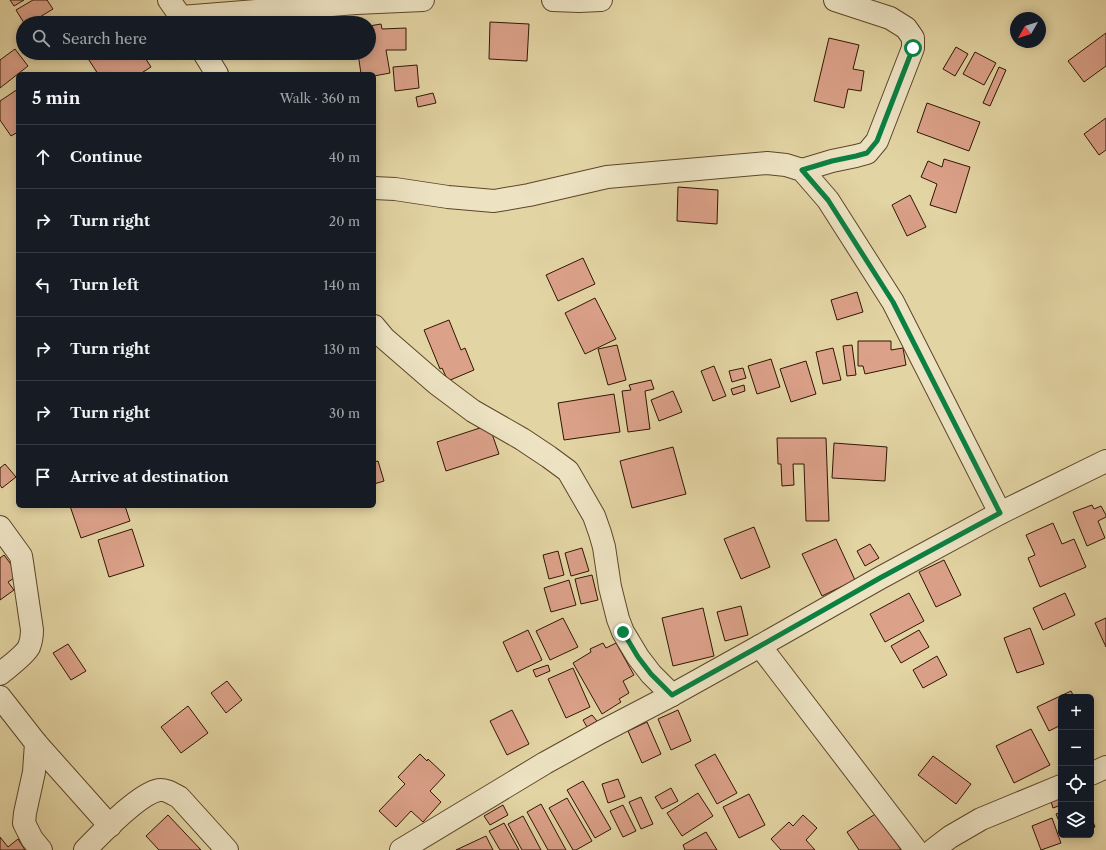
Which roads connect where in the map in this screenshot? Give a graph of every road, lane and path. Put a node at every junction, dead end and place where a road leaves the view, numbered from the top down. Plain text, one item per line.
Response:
1 (169, 0) edge
2 (424, 0) edge
3 (553, 0) edge
4 (601, 0) edge
5 (835, 0) edge
6 (180, 16) edge
7 (224, 16) edge
8 (208, 60) edge
9 (215, 72) edge
10 (802, 170) junction
11 (376, 188) edge
12 (376, 328) edge
13 (1106, 461) edge
14 (1000, 513) junction
15 (0, 527) edge
16 (760, 646) junction
17 (0, 674) edge
18 (672, 695) junction
19 (0, 697) edge
20 (36, 743) junction
21 (1106, 767) edge
22 (1094, 773) edge
23 (1058, 787) edge
24 (110, 826) junction
25 (41, 850) edge
26 (85, 850) edge
27 (227, 850) edge
28 (401, 850) edge
29 (916, 850) edge
30 (933, 850) edge

1 - 6 street
2 - 7 street
3 - 4 street
5 - 10 street
8 - 9 street
10 - 11 street
10 - 14 street
12 - 18 street
13 - 14 street
14 - 16 street
15 - 17 street
16 - 18 street
16 - 29 street
18 - 28 street
19 - 20 street
20 - 24 street
20 - 25 street
21 - 22 street
23 - 30 street
24 - 26 street
24 - 27 street

